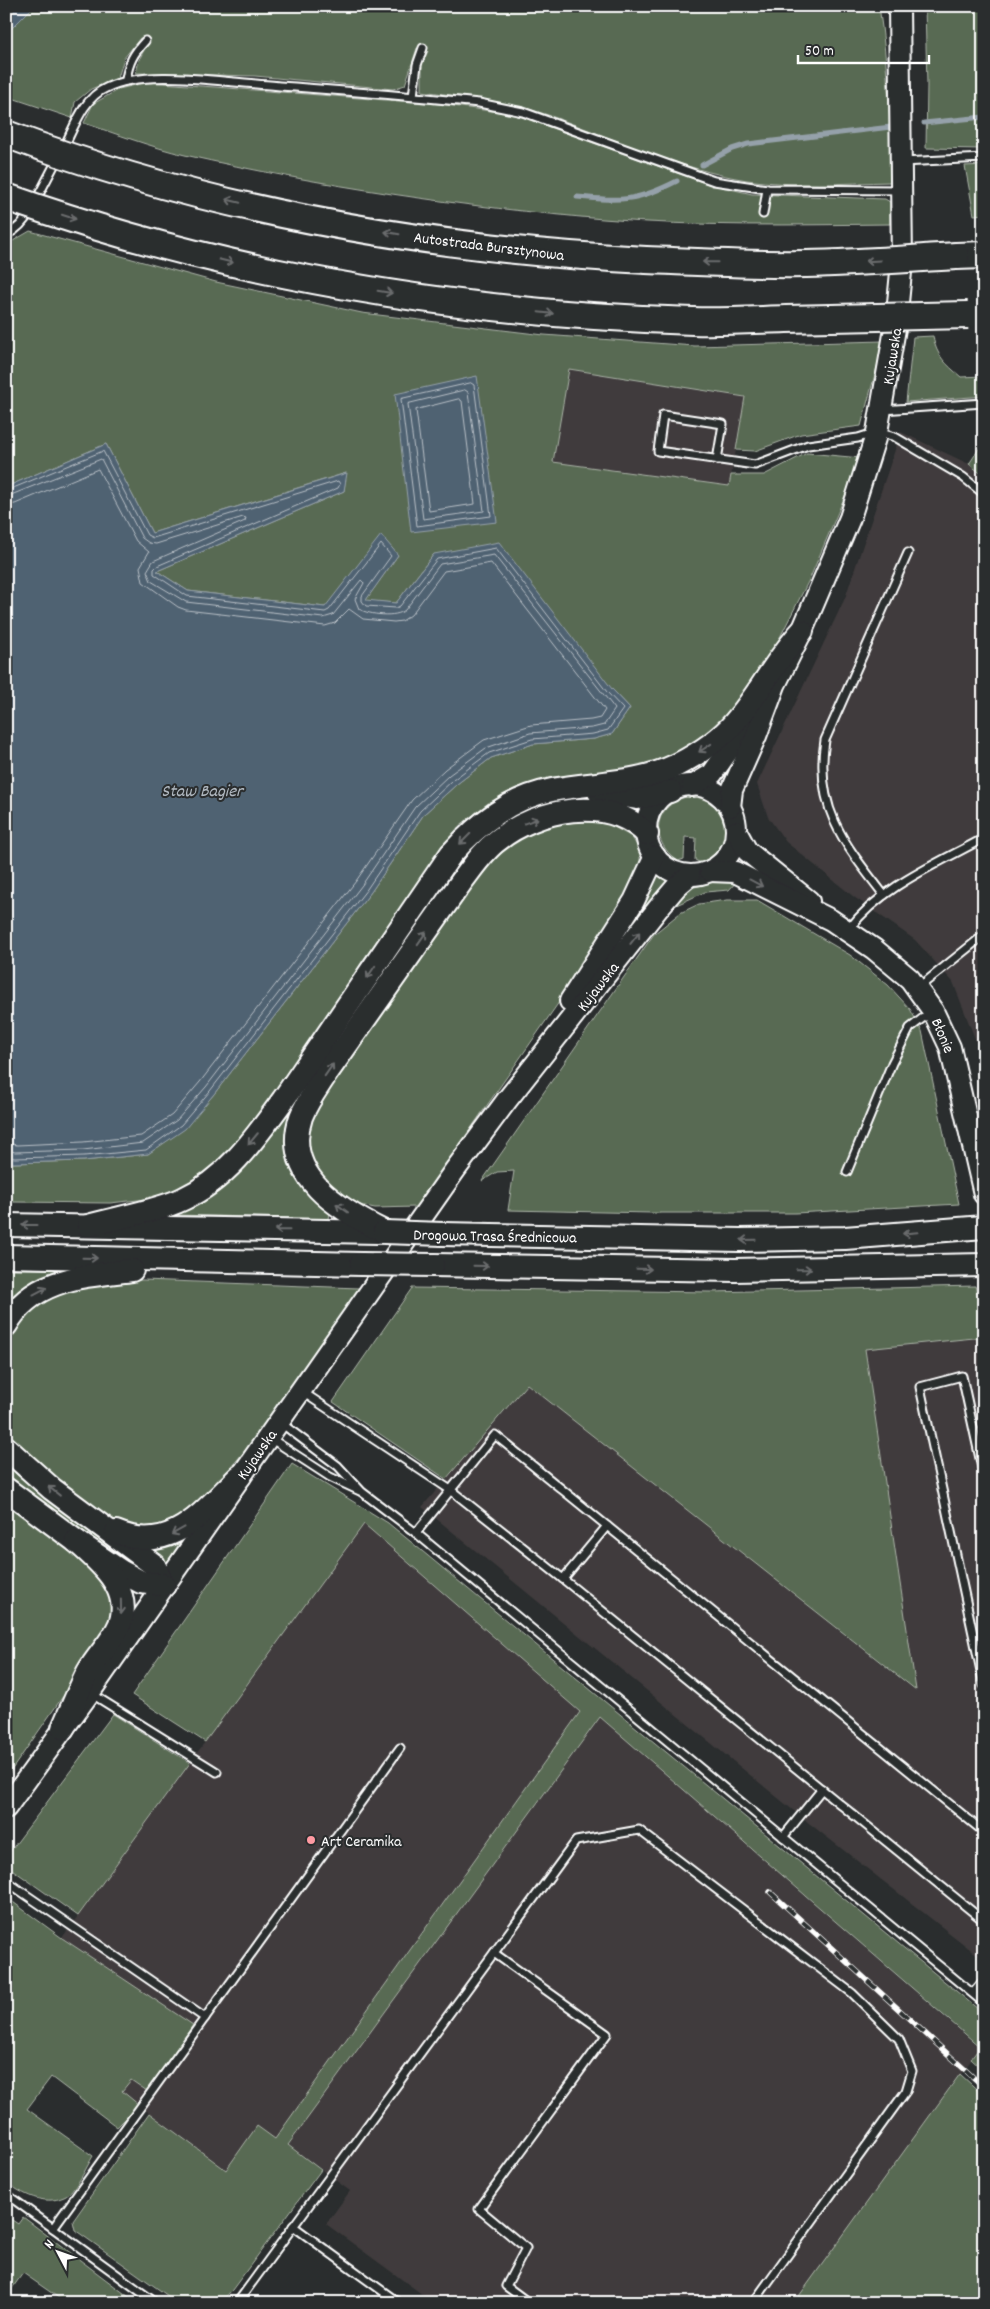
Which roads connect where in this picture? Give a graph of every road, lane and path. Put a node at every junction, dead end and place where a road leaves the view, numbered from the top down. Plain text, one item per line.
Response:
1 (899, 6) edge
2 (145, 41) dead end
3 (423, 48) dead end
4 (126, 79) junction
5 (413, 96) junction
6 (6, 134) edge
7 (984, 158) edge
8 (902, 162) junction
9 (767, 189) junction
10 (902, 190) junction
11 (6, 197) edge
12 (763, 214) dead end
13 (6, 235) edge
14 (984, 255) edge
15 (978, 315) edge
16 (984, 403) edge
17 (882, 410) junction
18 (877, 432) junction
19 (717, 460) junction
20 (984, 494) edge
21 (908, 552) dead end
22 (802, 631) junction
23 (775, 685) junction
24 (692, 786) junction
25 (552, 790) junction
26 (670, 791) junction
27 (730, 807) junction
28 (736, 831) junction
29 (647, 834) junction
30 (984, 838) edge
31 (655, 856) junction
32 (710, 871) junction
33 (690, 875) junction
34 (884, 895) junction
35 (830, 920) junction
36 (848, 931) junction
37 (984, 935) edge
38 (918, 988) junction
39 (933, 1010) junction
40 (507, 1100) junction
41 (847, 1172) dead end
42 (984, 1194) edge
43 (6, 1225) edge
44 (88, 1226) junction
45 (984, 1228) edge
46 (384, 1232) junction
47 (6, 1256) edge
48 (217, 1260) junction
49 (975, 1265) edge
50 (6, 1325) edge
51 (301, 1391) junction
52 (273, 1429) junction
53 (6, 1448) edge
54 (240, 1476) junction
55 (984, 1477) edge
56 (6, 1489) edge
57 (452, 1491) junction
58 (362, 1492) junction
59 (93, 1520) junction
60 (607, 1526) junction
61 (416, 1533) junction
62 (76, 1541) junction
63 (563, 1579) junction
64 (164, 1585) junction
65 (984, 1685) edge
66 (90, 1692) junction
67 (63, 1728) junction
68 (400, 1748) dead end
69 (217, 1772) dead end
70 (822, 1789) junction
71 (6, 1808) edge
72 (984, 1832) edge
73 (783, 1837) junction
74 (6, 1881) edge
75 (984, 1921) edge
76 (494, 1953) junction
77 (984, 1980) edge
78 (972, 1993) junction
79 (984, 2003) edge
80 (206, 2018) junction
81 (6, 2194) edge
82 (293, 2226) junction
83 (53, 2228) junction
84 (156, 2303) edge
85 (237, 2303) edge
86 (399, 2303) edge
87 (529, 2303) edge
88 (753, 2303) edge

1 - 8 street, Kujawska
2 - 4 lane
3 - 5 lane
4 - 5 lane
4 - 13 lane
5 - 9 lane
14 -> 6 highway, Autostrada Bursztynowa, bridge
7 - 8 lane
8 - 10 street, Kujawska
9 - 10 lane
9 - 12 lane
10 - 17 street, Kujawska
11 -> 15 highway, bridge
16 - 17 lane
17 - 18 street, Kujawska
18 - 19 lane
18 - 20 lane
18 - 22 street, Kujawska
19 - 19 lane
21 - 34 lane
22 - 23 street, Kujawska
22 -> 25 main road
23 - 24 street, Kujawska
23 - 27 street, Kujawska
24 - 26 street
24 - 27 street
25 - 26 main road
25 -> 44 main road
26 - 29 street
27 - 28 street
28 - 32 street
28 - 35 street, Błonie
29 - 31 street
46 -> 29 main road
30 - 34 lane
31 - 33 street
31 - 40 street, Kujawska
32 - 33 street
32 -> 35 street, Błonie
40 -> 33 street, Kujawska
34 - 36 lane
35 - 36 street, Błonie
36 - 38 street, Błonie
37 - 38 lane
38 - 39 street, Błonie
39 - 41 lane
39 - 42 street, Błonie
40 - 51 street, Kujawska
44 -> 43 main road, Drogowa Trasa Średnicowa
46 -> 44 main road, Drogowa Trasa Średnicowa
45 -> 46 main road, Drogowa Trasa Średnicowa, bridge
47 -> 48 main road, Drogowa Trasa Średnicowa
48 -> 49 main road, Drogowa Trasa Średnicowa, bridge
50 -> 48 main road
51 - 52 street, Kujawska
51 - 57 lane
52 - 54 street, Kujawska
52 - 58 lane
52 - 58 lane
59 -> 53 main road
54 -> 59 main road
54 - 64 street, Kujawska
55 - 65 lane
56 - 62 main road
57 - 60 lane
57 - 61 lane
57 - 63 lane
58 - 61 lane
59 - 64 main road
60 - 63 lane
60 - 72 lane
61 - 73 lane
62 - 64 main road
62 -> 67 main road
63 - 70 lane
64 - 66 street, Kujawska
66 - 67 street, Kujawska
66 - 69 lane
67 - 71 street, Kujawska
68 - 80 lane
70 - 73 lane
70 - 75 lane
73 - 78 lane
74 - 80 lane
76 - 82 lane
76 - 87 lane
76 - 88 lane
77 - 78 lane
78 - 79 lane
80 - 83 lane
81 - 83 lane
82 - 85 lane
82 - 86 lane
83 - 84 lane

